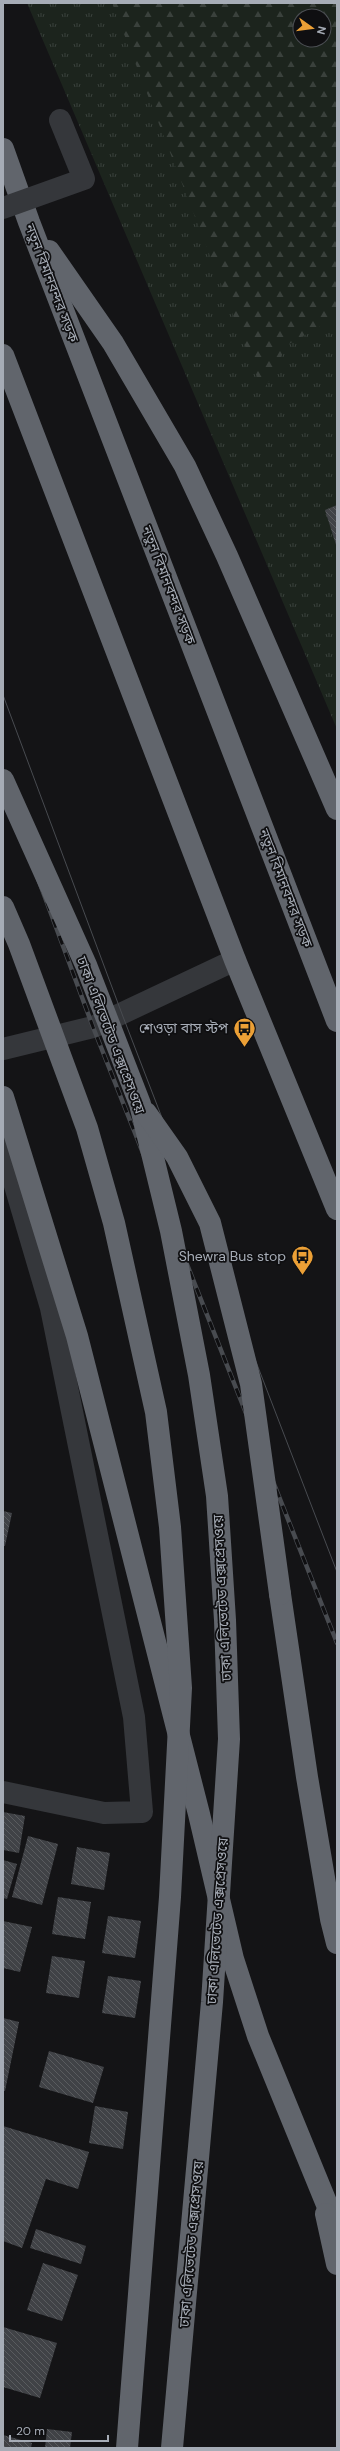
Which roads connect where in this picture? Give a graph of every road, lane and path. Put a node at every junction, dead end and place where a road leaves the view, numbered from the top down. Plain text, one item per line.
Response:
1 (60, 120) dead end
2 (3, 149) edge
3 (3, 208) edge
4 (29, 222) junction
5 (3, 355) edge
6 (3, 780) edge
7 (337, 809) edge
8 (3, 907) edge
9 (235, 960) junction
10 (337, 1021) edge
11 (3, 1049) edge
12 (3, 1098) edge
13 (140, 1104) junction
14 (3, 1145) edge
15 (337, 1209) edge
16 (3, 1792) edge
17 (337, 1943) edge
18 (322, 2195) junction
19 (337, 2229) edge
20 (337, 2264) edge
21 (128, 2448) edge
22 (172, 2448) edge

1 - 3 street, bridge
2 - 4 highway, নতুন বিমানবন্দর সড়ক
4 - 7 highway
4 - 10 highway, নতুন বিমানবন্দর সড়ক
5 - 9 highway
6 - 13 highway, ঢাকা এলিভেটেড এক্সপ্রেসওয়ে, bridge
8 - 21 highway, bridge
9 - 11 street
9 - 15 highway
12 - 18 highway
13 - 17 highway, bridge
13 - 22 highway, ঢাকা এলিভেটেড এক্সপ্রেসওয়ে, bridge
14 - 16 street
18 - 19 highway
18 - 20 highway

